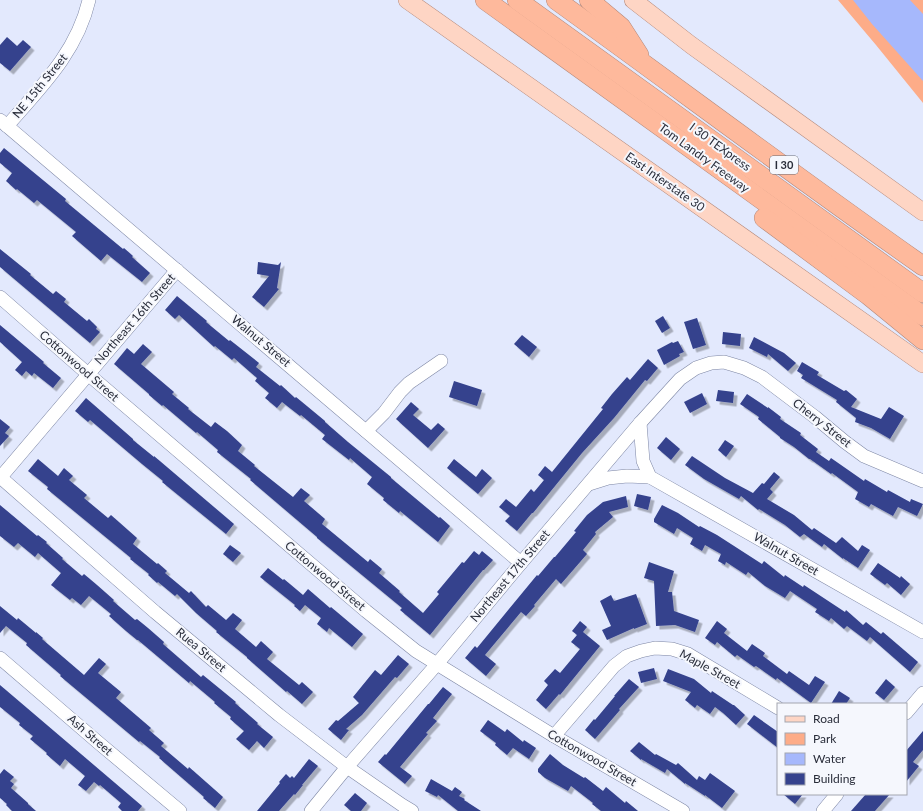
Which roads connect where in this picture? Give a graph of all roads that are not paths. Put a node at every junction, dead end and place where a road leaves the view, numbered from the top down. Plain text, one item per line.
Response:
1 (89, 0) edge
2 (407, 0) edge
3 (485, 0) edge
4 (517, 0) edge
5 (556, 0) edge
6 (589, 0) edge
7 (633, 0) edge
8 (646, 64) junction
9 (4, 123) edge
10 (705, 159) junction
11 (923, 212) edge
12 (923, 266) edge
13 (178, 270) junction
14 (923, 293) edge
15 (0, 297) edge
16 (923, 316) edge
17 (923, 340) edge
18 (441, 361) dead end
19 (724, 362) joint
20 (923, 364) edge
21 (88, 374) junction
22 (640, 423) junction
23 (366, 431) junction
24 (650, 477) junction
25 (0, 478) edge
26 (923, 481) edge
27 (589, 484) junction
28 (521, 563) junction
29 (923, 632) edge
30 (0, 658) edge
31 (437, 664) junction
32 (923, 693) edge
33 (777, 707) edge
34 (907, 712) edge
35 (554, 736) junction
36 (347, 767) junction
37 (836, 795) edge
38 (180, 811) edge
39 (311, 811) edge
40 (412, 811) edge
41 (683, 811) edge
42 (823, 811) edge

1 - 9 street, NE 15th Street
2 - 20 main road, East Interstate 30
3 - 10 highway, Tom Landry Freeway
4 - 14 highway, I 30 TEXpress
5 - 8 highway, I 30
6 - 8 highway
7 - 11 main road
8 - 12 highway, I 30
9 - 13 street, Walnut Street
10 - 16 highway, Tom Landry Freeway
10 - 17 highway
13 - 21 street, Northeast 16th Street
13 - 23 street, Walnut Street
15 - 21 street, Cottonwood Street
18 - 23 street
19 - 22 street, Northeast 17th Street
19 - 26 street, Cherry Street
21 - 25 street, Northeast 16th Street
21 - 31 street, Cottonwood Street
22 - 24 street
22 - 27 street, Northeast 17th Street
23 - 28 street, Walnut Street
24 - 27 street, Walnut Street
24 - 29 street, Walnut Street
25 - 36 street, Ruea Street
27 - 28 street, Northeast 17th Street
28 - 31 street, Northeast 17th Street
30 - 38 street, Ash Street
31 - 35 street, Cottonwood Street
31 - 36 street, Northeast 17th Street
32 - 34 street
33 - 35 street, Maple Street
35 - 41 street, Cottonwood Street
36 - 39 street, Northeast 17th Street
36 - 40 street, Ruea Street
37 - 42 street

